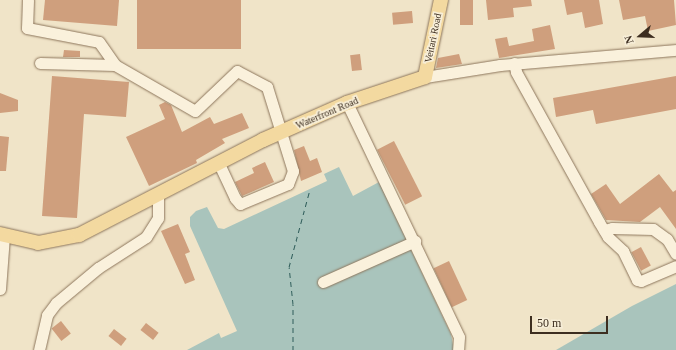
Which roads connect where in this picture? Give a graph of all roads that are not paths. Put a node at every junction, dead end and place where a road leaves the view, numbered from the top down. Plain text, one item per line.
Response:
1 (28, 0) edge
2 (440, 0) edge
3 (676, 50) edge
4 (40, 63) dead end
5 (514, 64) junction
6 (115, 65) junction
7 (425, 77) junction
8 (347, 103) junction
9 (280, 132) junction
10 (218, 163) junction
11 (158, 194) junction
12 (604, 230) junction
13 (2, 235) edge
14 (415, 241) junction
15 (676, 254) edge
16 (676, 266) edge
17 (324, 282) dead end
18 (0, 289) edge
19 (39, 350) edge
20 (458, 350) edge

1 - 6 street
2 - 7 main road, Veitari Road
3 - 5 street, Waterfront Road
4 - 6 street
5 - 7 street, Waterfront Road
5 - 12 street
6 - 9 street
7 - 8 main road, Waterfront Road
8 - 9 main road, Waterfront Road
8 - 14 street
9 - 10 main road, Waterfront Road
9 - 10 street
10 - 11 main road, Waterfront Road
11 - 13 main road, Waterfront Road
11 - 19 street
12 - 15 street
12 - 16 street
13 - 18 street
14 - 17 street
14 - 20 street

